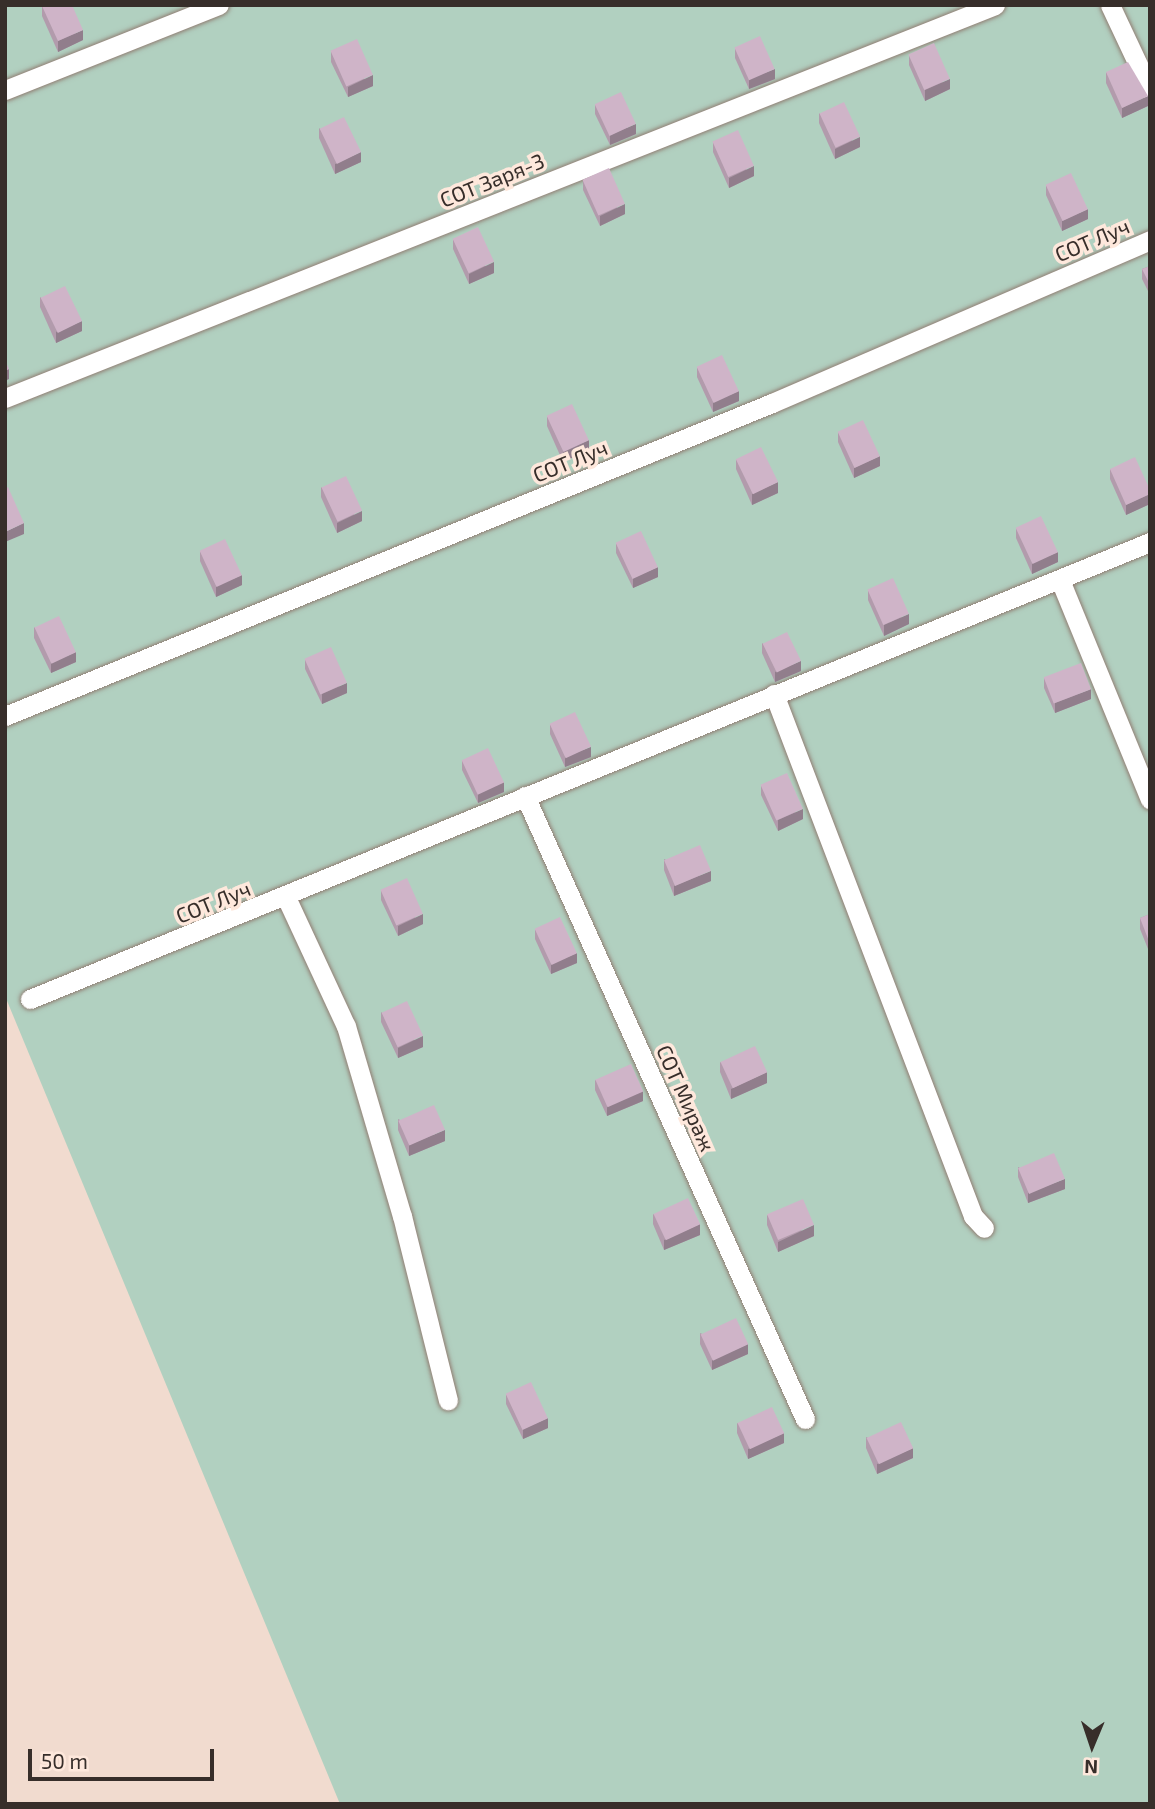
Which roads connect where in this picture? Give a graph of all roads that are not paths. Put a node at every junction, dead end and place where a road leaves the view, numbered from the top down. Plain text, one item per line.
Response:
1 (219, 5) edge
2 (995, 5) edge
3 (1110, 5) edge
4 (5, 90) edge
5 (1150, 90) edge
6 (1150, 240) edge
7 (5, 398) edge
8 (1150, 542) edge
9 (1060, 580) junction
10 (774, 694) junction
11 (5, 716) edge
12 (525, 796) junction
13 (1150, 799) edge
14 (286, 897) junction
15 (30, 999) dead end
16 (984, 1228) dead end
17 (448, 1400) dead end
18 (805, 1419) dead end

1 - 4 street
2 - 7 street, СОТ Заря-3
3 - 5 street
6 - 11 street, СОТ Луч
8 - 9 street, СОТ Луч
9 - 10 street, СОТ Луч
9 - 13 street
10 - 12 street, СОТ Луч
10 - 16 street
12 - 14 street, СОТ Луч
12 - 18 street, СОТ Мираж
14 - 15 street, СОТ Луч
14 - 17 street

